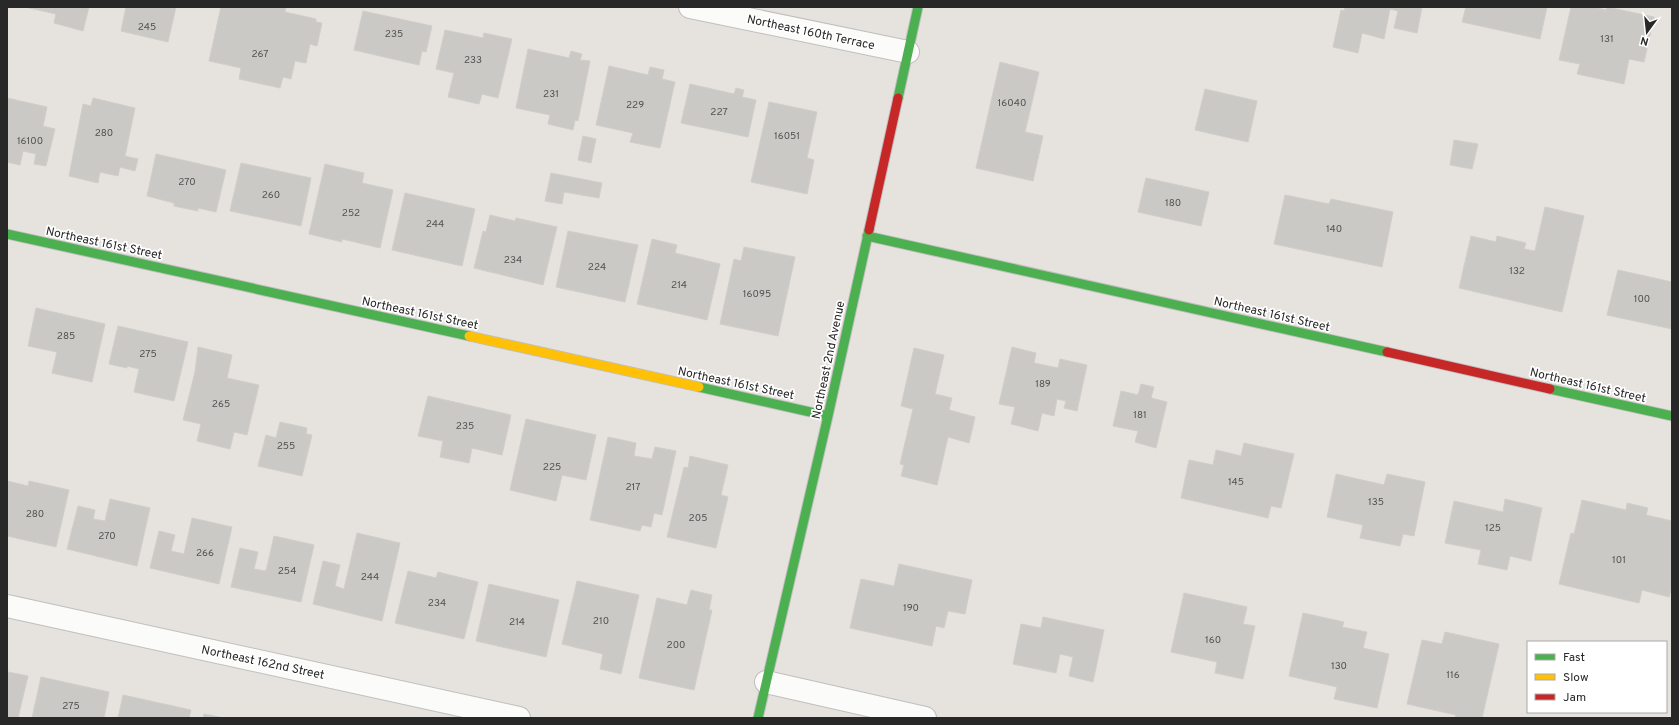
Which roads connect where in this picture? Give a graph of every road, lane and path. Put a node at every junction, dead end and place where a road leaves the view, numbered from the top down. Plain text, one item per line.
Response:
1 (690, 7) edge
2 (918, 7) edge
3 (908, 52) junction
4 (7, 234) edge
5 (867, 236) junction
6 (828, 416) junction
7 (1672, 416) edge
8 (7, 606) edge
9 (766, 682) junction
10 (519, 718) edge
11 (758, 718) edge
12 (925, 718) edge

1 - 3 street, Northeast 160th Terrace
2 - 3 street, Northeast 2nd Avenue
3 - 5 street, Northeast 2nd Avenue
4 - 6 street, Northeast 161st Street
5 - 6 street, Northeast 2nd Avenue
5 - 7 street, Northeast 161st Street
6 - 9 street, Northeast 2nd Avenue
8 - 10 street, Northeast 162nd Street
9 - 11 street, Northeast 2nd Avenue
9 - 12 street

